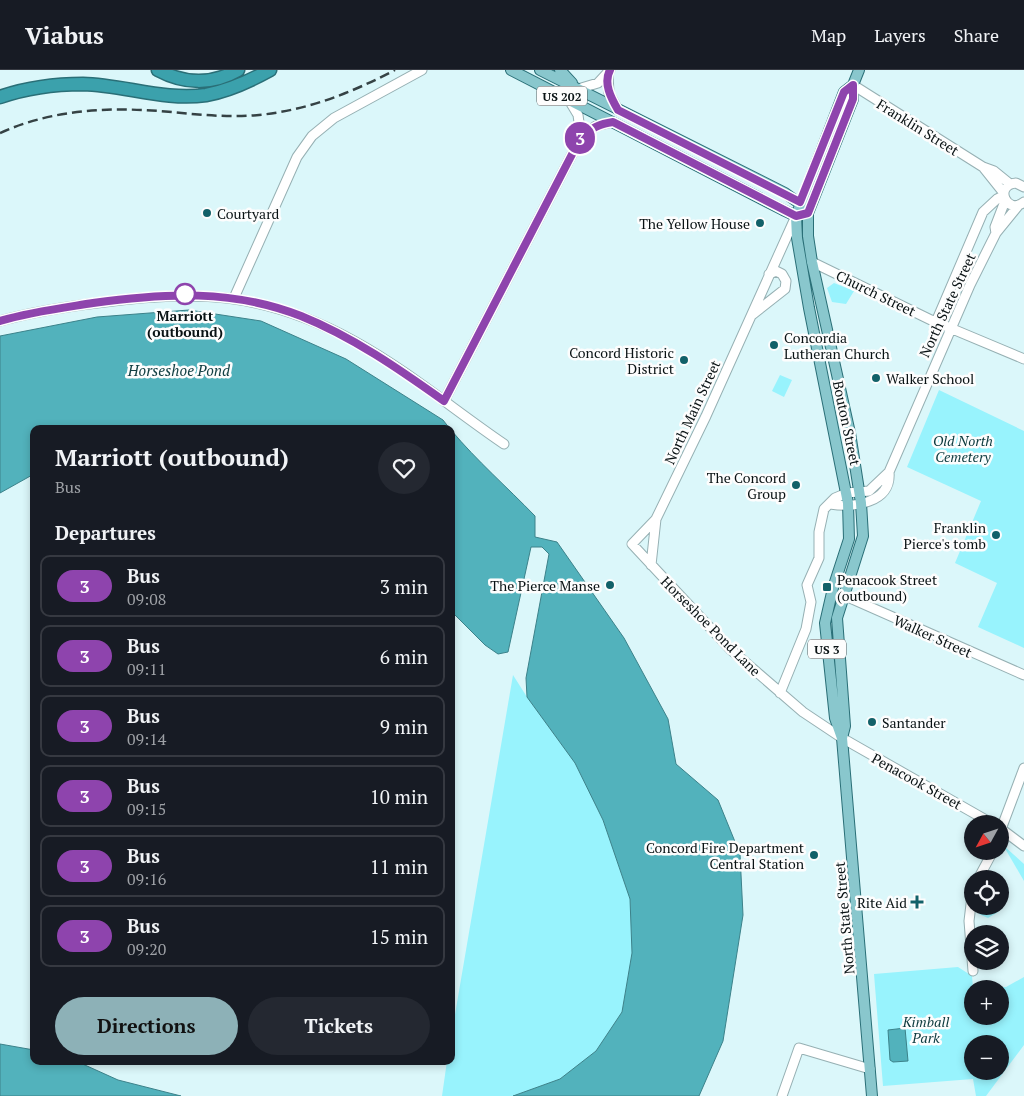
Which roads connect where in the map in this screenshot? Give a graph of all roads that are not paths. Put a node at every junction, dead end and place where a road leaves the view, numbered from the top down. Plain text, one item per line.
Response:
1 (158, 70) edge
2 (238, 70) edge
3 (270, 70) edge
4 (422, 70) edge
5 (511, 70) edge
6 (540, 70) edge
7 (560, 70) edge
8 (859, 70) edge
9 (609, 72) edge
10 (853, 85) junction
11 (578, 89) junction
12 (0, 97) edge
13 (569, 100) junction
14 (618, 110) junction
15 (613, 122) junction
16 (581, 137) junction
17 (983, 167) junction
18 (1024, 174) edge
19 (1017, 184) edge
20 (1004, 197) junction
21 (800, 202) junction
22 (1022, 204) edge
23 (808, 213) junction
24 (796, 216) junction
25 (996, 233) junction
26 (812, 262) junction
27 (769, 274) junction
28 (234, 298) junction
29 (751, 316) junction
30 (0, 320) edge
31 (936, 322) junction
32 (951, 327) junction
33 (1024, 359) edge
34 (444, 401) junction
35 (504, 444) dead end
36 (889, 472) junction
37 (860, 492) junction
38 (848, 498) junction
39 (861, 503) junction
40 (656, 519) junction
41 (632, 544) joint
42 (651, 566) junction
43 (843, 595) junction
44 (1024, 676) edge
45 (780, 693) junction
46 (842, 738) junction
47 (1024, 768) edge
48 (975, 815) edge
49 (1004, 815) edge
50 (1009, 836) edge
51 (1024, 846) edge
52 (970, 915) edge
53 (973, 971) dead end
54 (870, 1069) junction
55 (782, 1096) edge
56 (872, 1096) edge

1 - 2 highway
3 - 12 highway
4 - 28 street
5 - 13 main road, US 202
6 - 11 main road, US 202
7 - 11 main road
8 - 10 main road, US 3
9 - 11 street
9 - 14 street
10 - 17 street, Franklin Street
10 - 21 main road, US 3
10 - 23 main road, US 3
11 - 14 main road, US 202
13 - 15 main road, US 202
13 - 16 street
14 - 21 main road, US 202
15 - 16 street
15 - 24 main road, US 202
16 - 34 street
17 - 19 street, Franklin Street
17 - 20 street, Franklin Street
18 - 19 street
19 - 20 street
20 - 22 street
20 - 25 street, North State Street
20 - 31 street
21 - 23 main road, US 202
21 - 24 main road, Bouton Street / US 3
22 - 25 street, North State Street
23 - 24 main road
23 - 26 main road, Bouton Street / US 3
24 - 27 street, North Main Street
24 - 38 main road, Bouton Street / US 3
25 - 32 street, North State Street
26 - 31 street, Church Street
26 - 37 main road, Bouton Street / US 3
27 - 29 street, North Main Street
27 - 29 street, North Main Street
28 - 30 street
28 - 34 street
29 - 40 street, North Main Street
31 - 32 street, Church Street
32 - 33 street, Church Street
32 - 36 street, North State Street
34 - 35 street
36 - 37 street, North State Street
36 - 39 street, North State Street
37 - 38 street, North State Street
37 - 39 main road, Bouton Street / US 3
38 - 39 street, North State Street
38 - 45 street
38 - 46 main road, North State Street / US 3
39 - 43 main road, North State Street / US 3
40 - 41 street, North Main Street
40 - 42 street, North Main Street
41 - 42 street, Horseshoe Pond Lane
42 - 45 street, Horseshoe Pond Lane
43 - 44 street, Walker Street
43 - 46 main road, North State Street / US 3
45 - 46 street, Horseshoe Pond Lane
46 - 48 street, Penacook Street
46 - 54 main road, North State Street / US 3
47 - 49 street
50 - 51 street, Penacook Street
52 - 53 street
54 - 55 street
54 - 56 main road, North State Street / US 3

